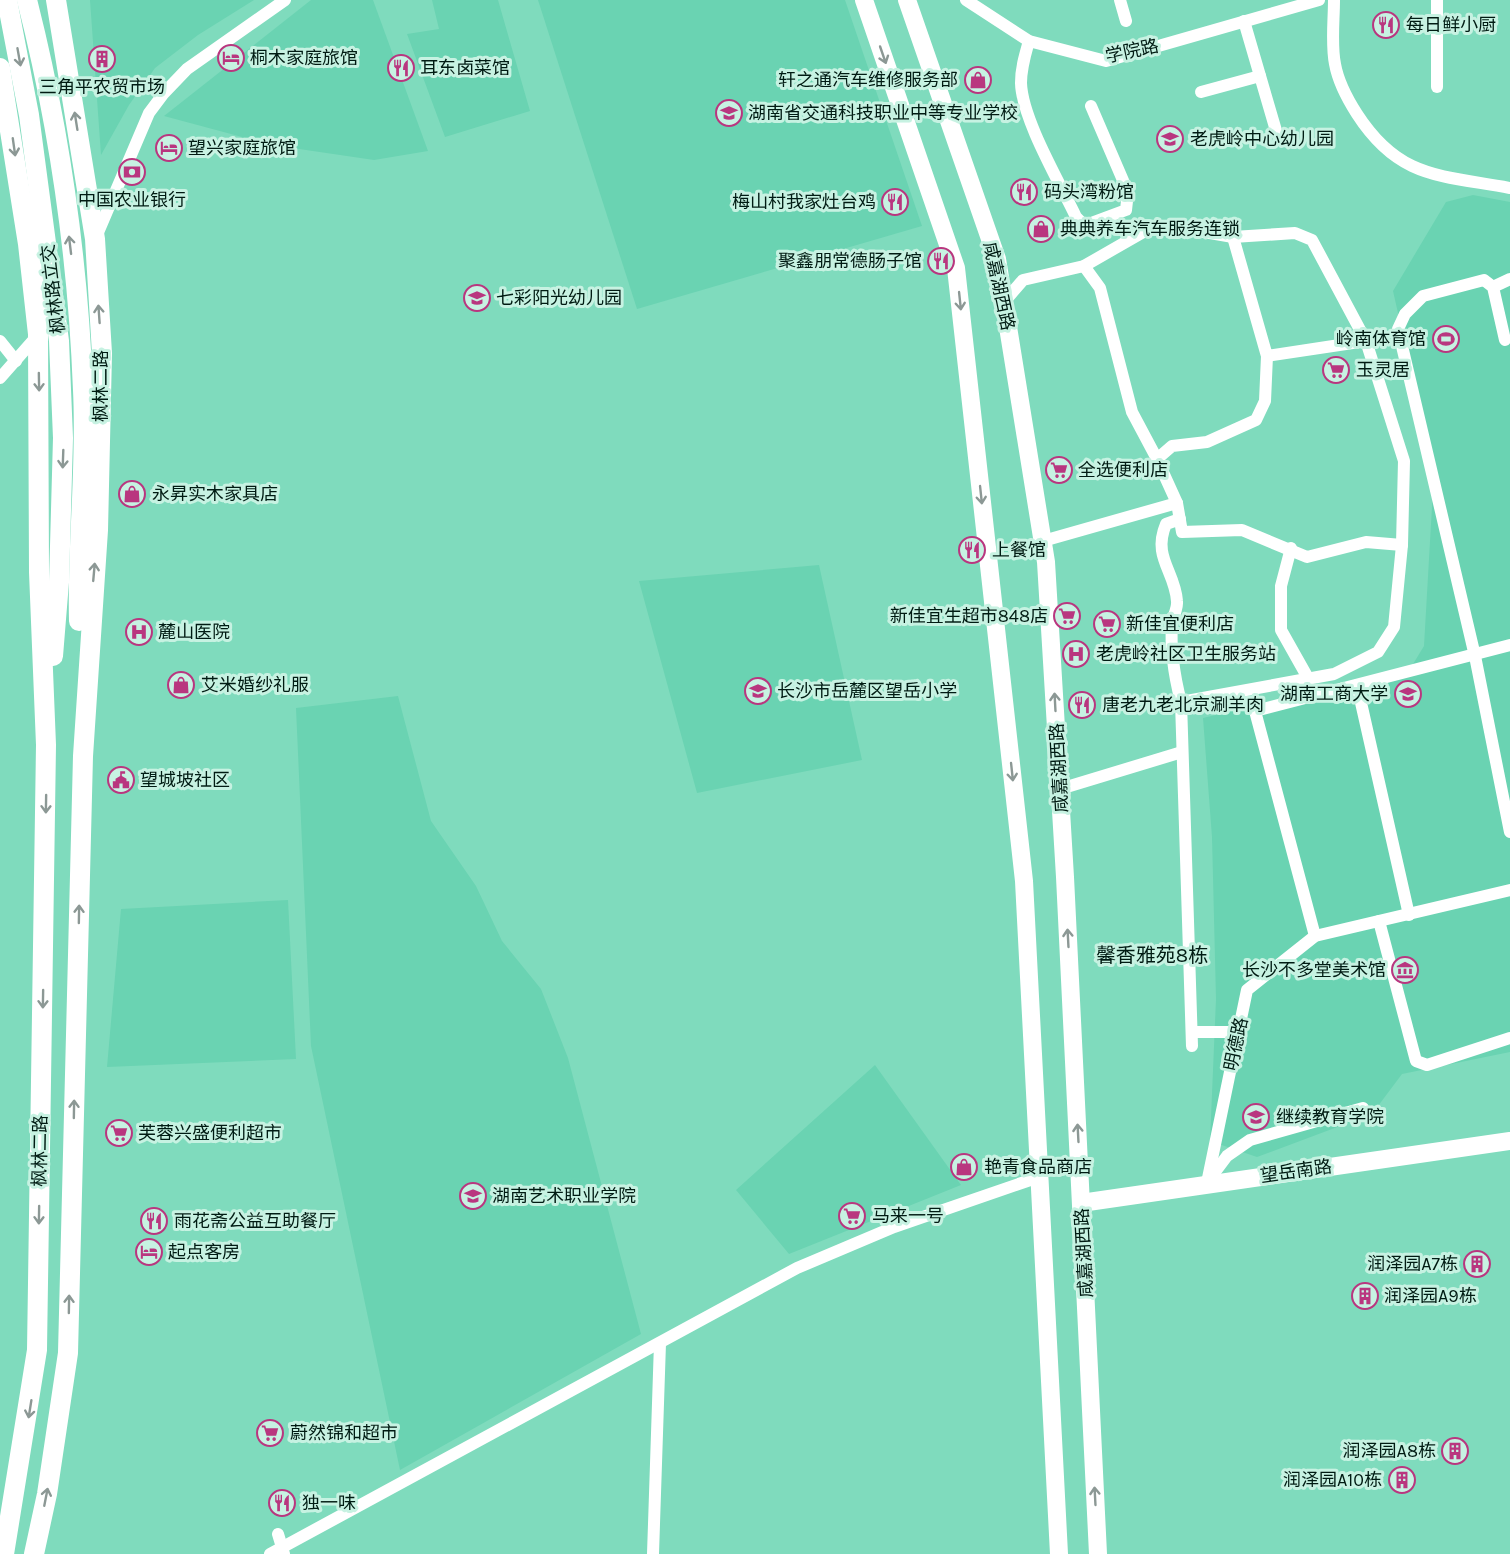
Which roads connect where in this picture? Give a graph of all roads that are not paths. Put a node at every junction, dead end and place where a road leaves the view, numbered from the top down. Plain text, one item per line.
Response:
1 (7, 0) edge
2 (27, 0) edge
3 (285, 0) edge
4 (864, 0) edge
5 (907, 0) edge
6 (966, 0) edge
7 (1120, 0) edge
8 (1319, 0) edge
9 (1334, 0) edge
10 (1437, 0) edge
11 (59, 6) edge
12 (1126, 21) dead end
13 (1244, 21) junction
14 (1029, 41) junction
15 (0, 68) edge
16 (1260, 76) junction
17 (1437, 87) dead end
18 (1202, 92) dead end
19 (1091, 106) dead end
20 (1277, 134) dead end
21 (1510, 188) edge
22 (1233, 237) junction
23 (95, 239) junction
24 (1084, 266) junction
25 (1510, 279) edge
26 (1493, 287) junction
27 (1004, 302) junction
28 (38, 334) junction
29 (0, 341) edge
30 (1366, 341) junction
31 (1508, 342) edge
32 (1267, 356) junction
33 (16, 360) junction
34 (0, 378) edge
35 (1157, 459) junction
36 (1177, 503) junction
37 (1180, 519) junction
38 (1043, 541) junction
39 (1402, 545) junction
40 (1291, 548) junction
41 (78, 576) joint
42 (59, 582) joint
43 (1510, 645) edge
44 (1475, 656) junction
45 (1308, 678) junction
46 (1357, 686) junction
47 (1181, 702) junction
48 (46, 745) junction
49 (1182, 752) junction
50 (83, 756) junction
51 (1060, 789) junction
52 (1510, 832) edge
53 (1510, 890) edge
54 (1409, 915) junction
55 (1379, 921) junction
56 (1315, 936) junction
57 (1192, 1032) junction
58 (1238, 1032) junction
59 (1510, 1038) edge
60 (1192, 1046) dead end
61 (1363, 1108) dead end
62 (1510, 1141) edge
63 (1039, 1177) junction
64 (1207, 1183) junction
65 (1082, 1203) junction
66 (660, 1343) junction
67 (278, 1534) dead end
68 (4, 1544) edge
69 (283, 1551) edge
70 (34, 1554) edge
71 (270, 1554) edge
72 (652, 1554) edge
73 (1059, 1554) edge
74 (1098, 1554) edge

1 -> 42 main road, 枫林路立交
41 -> 2 main road, 枫林路立交
3 - 23 street
4 -> 63 main road
5 - 27 main road, 咸嘉湖西路
6 - 14 street, 学院路
7 - 12 street
8 - 13 street, 学院路
9 - 21 street
10 - 17 street
23 -> 11 main road, 枫林二路
13 - 14 street, 学院路
13 - 16 street
14 - 19 street
15 -> 28 main road, 枫林二路
16 - 18 street
16 - 20 street
22 - 24 street
22 - 30 street
22 - 32 street
50 -> 23 main road, 枫林二路
24 - 27 street
24 - 35 street
25 - 26 street
26 - 31 street
26 - 44 street
27 - 38 main road, 咸嘉湖西路
28 - 33 street
28 -> 48 main road, 枫林二路
29 - 33 street
30 - 32 street
30 - 39 street
32 - 35 street
33 - 34 street
35 - 36 street
36 - 37 street
36 - 38 street
37 - 40 street
37 - 47 street
51 -> 38 main road, 咸嘉湖西路
39 - 40 street
39 - 45 street
40 - 45 street
41 - 50 main road, 枫林二路
42 - 48 main road, 枫林二路
43 - 44 street
44 - 46 street
44 - 52 street
45 - 47 street
46 - 54 street
46 - 56 street
47 - 49 street
48 -> 68 main road, 枫林二路
49 - 51 street
49 - 57 street
70 -> 50 main road, 枫林二路
65 -> 51 main road, 咸嘉湖西路
53 - 54 street
54 - 55 street
55 - 56 street
55 - 59 street
56 - 58 street, 明德路
57 - 58 street
57 - 60 street
58 - 64 street, 明德路
61 - 64 street
62 - 64 main road, 望岳南路
63 - 66 street
63 - 73 main road
64 - 65 main road, 望岳南路
74 -> 65 main road, 咸嘉湖西路
66 - 69 street
66 - 72 street
67 - 69 street
69 - 71 street

